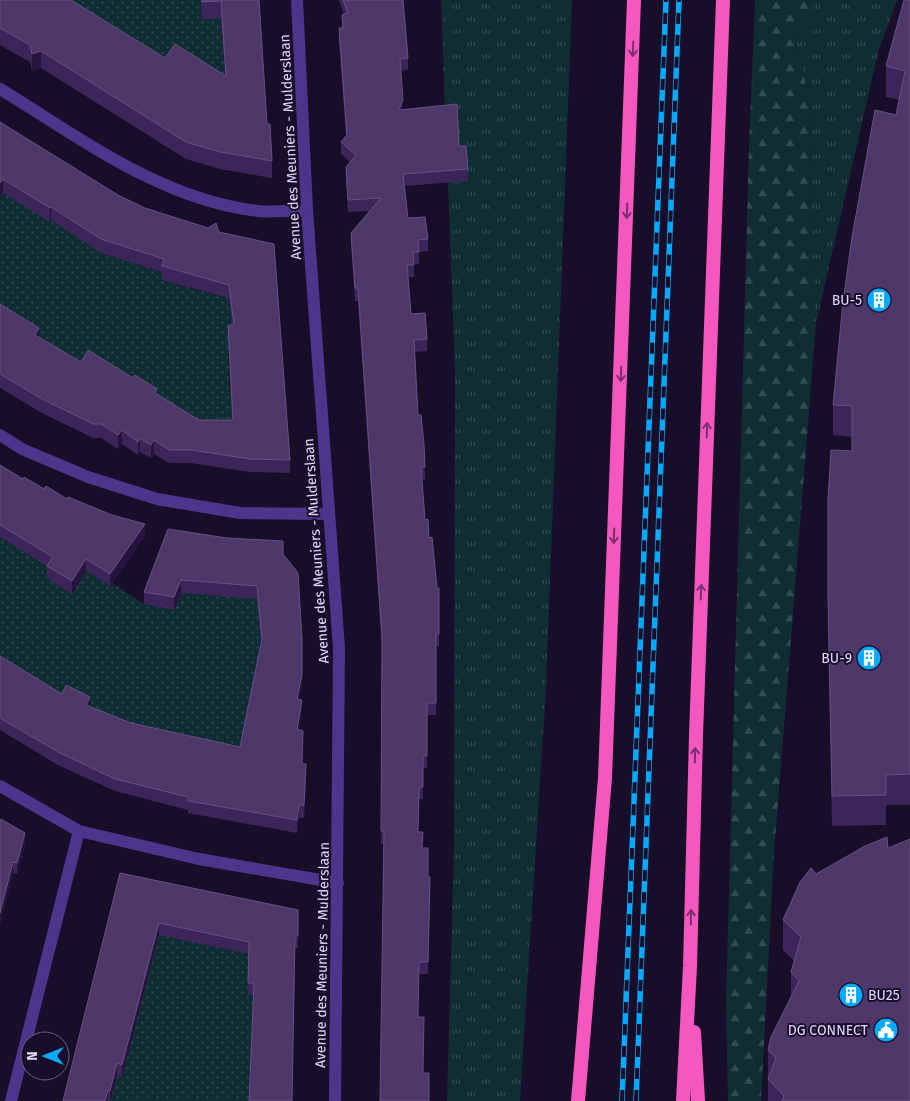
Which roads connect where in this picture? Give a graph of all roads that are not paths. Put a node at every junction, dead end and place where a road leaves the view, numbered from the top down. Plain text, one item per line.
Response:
1 (296, 0) edge
2 (634, 0) edge
3 (723, 0) edge
4 (0, 89) edge
5 (307, 210) junction
6 (0, 435) edge
7 (329, 514) junction
8 (0, 786) edge
9 (79, 831) junction
10 (338, 883) junction
11 (690, 966) junction
12 (11, 1101) edge
13 (335, 1101) edge
14 (578, 1101) edge
15 (683, 1101) edge
16 (698, 1101) edge

1 - 5 street, Avenue des Meuniers - Mulderslaan
2 -> 14 highway
11 -> 3 highway
4 - 5 street
5 - 7 street, Avenue des Meuniers - Mulderslaan
6 - 7 street
7 - 10 street, Avenue des Meuniers - Mulderslaan
8 - 9 street
9 - 10 street
9 - 12 street
10 - 13 street, Avenue des Meuniers - Mulderslaan
11 - 15 highway
11 - 16 highway

